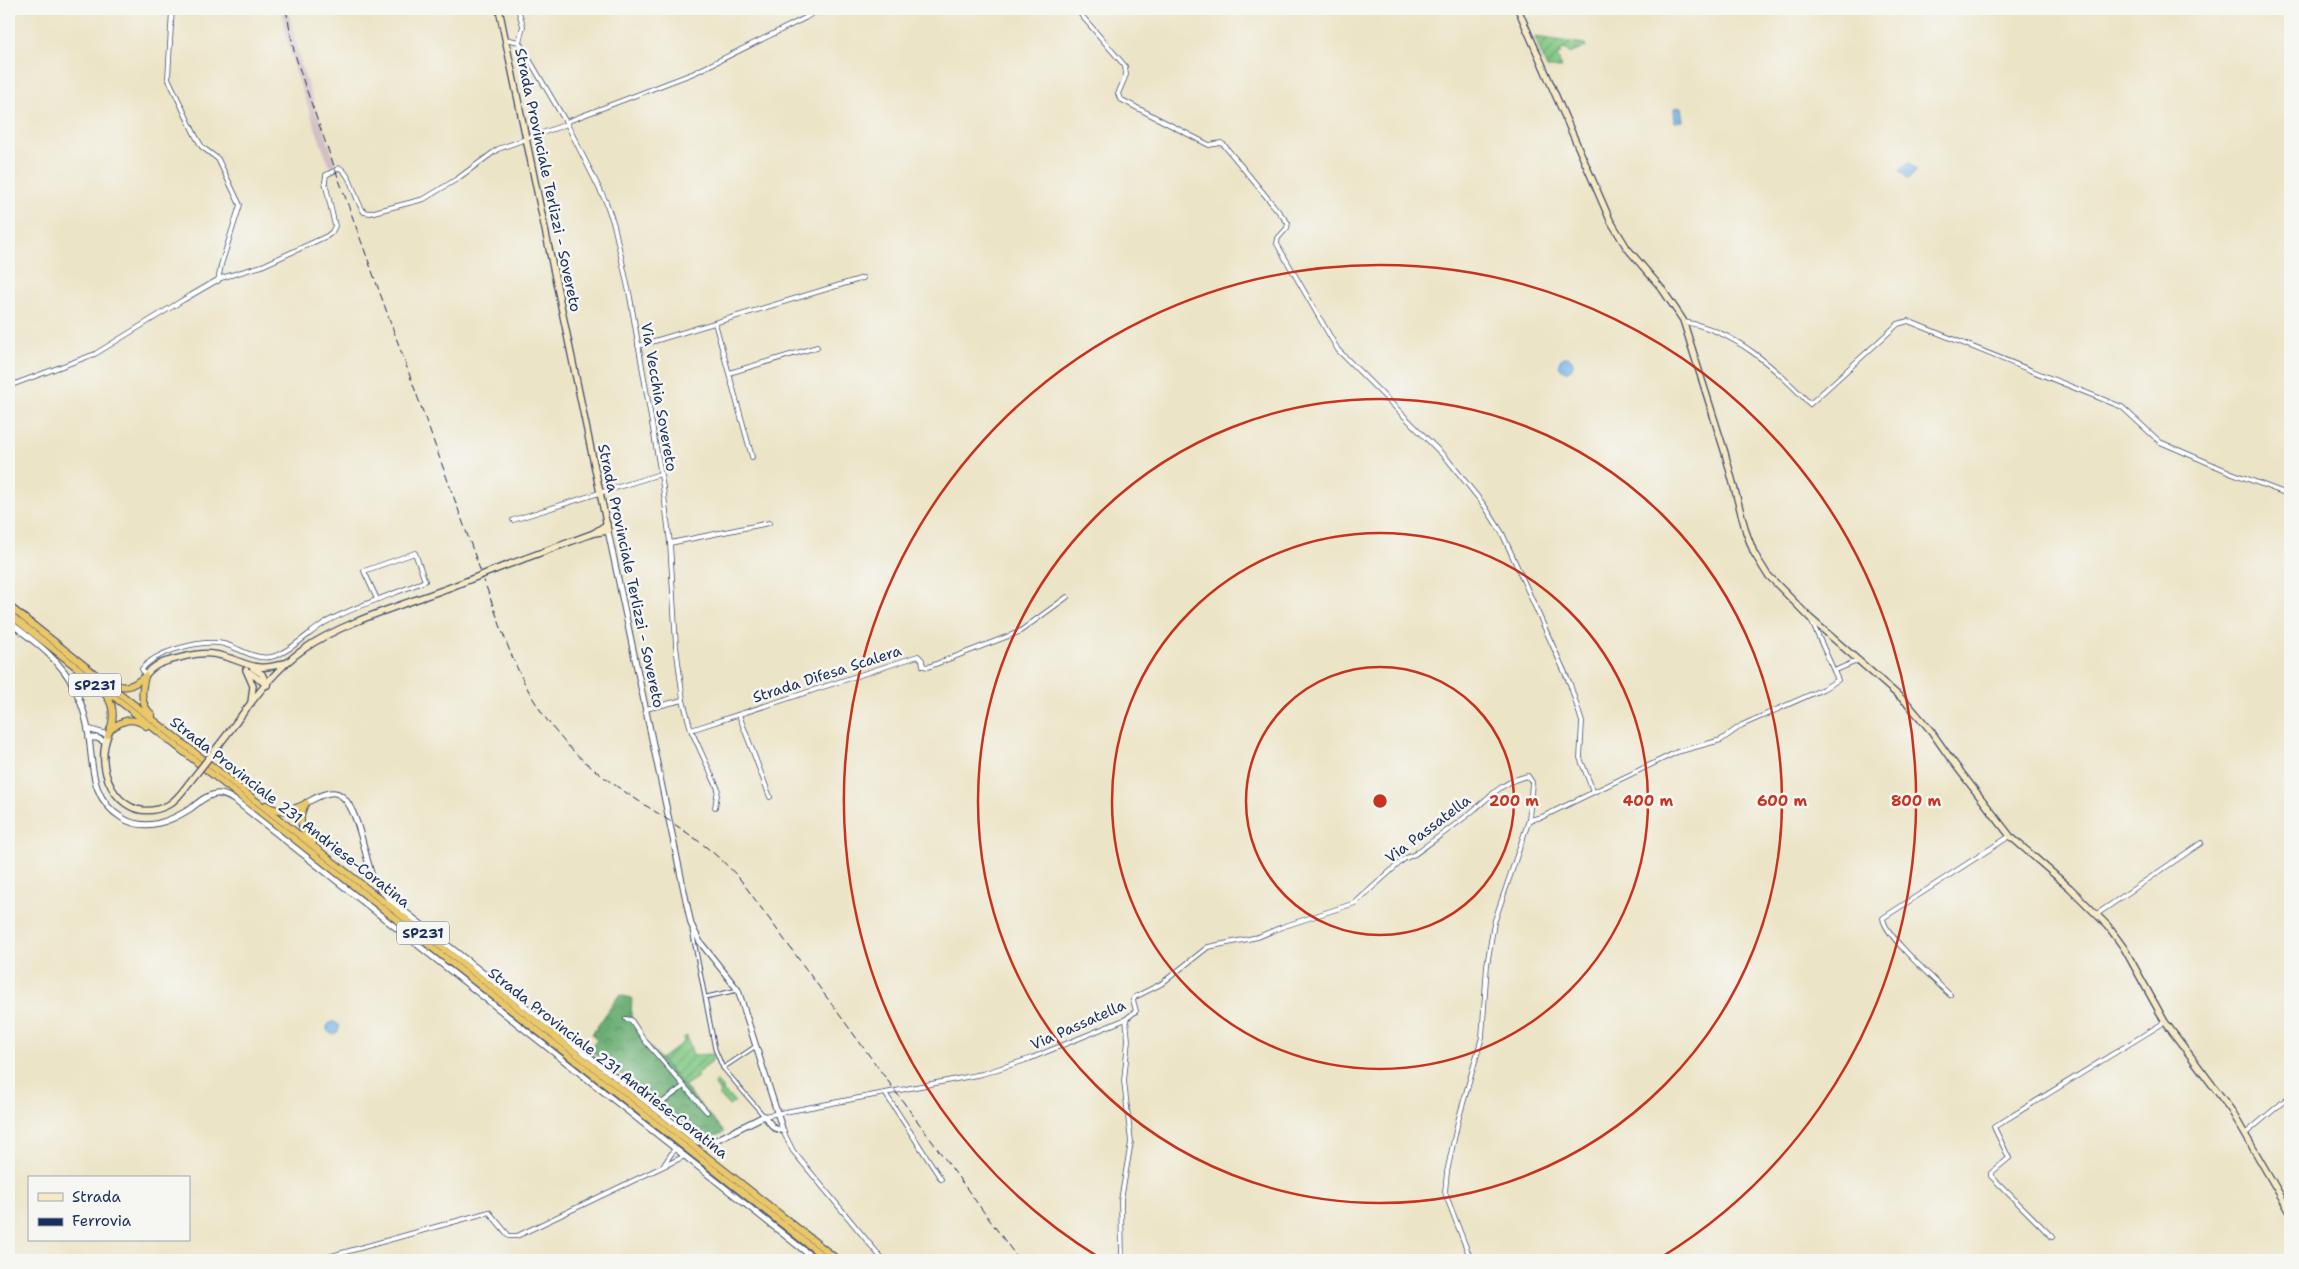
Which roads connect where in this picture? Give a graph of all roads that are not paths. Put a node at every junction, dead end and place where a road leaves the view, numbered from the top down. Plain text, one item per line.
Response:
1 (172, 9) edge
2 (499, 9) edge
3 (518, 9) edge
4 (819, 9) edge
5 (1076, 9) edge
6 (1518, 9) edge
7 (506, 39) junction
8 (519, 42) junction
9 (567, 123) junction
10 (526, 138) junction
11 (863, 278) dead end
12 (218, 281) junction
13 (1684, 322) junction
14 (715, 323) junction
15 (638, 346) junction
16 (817, 347) dead end
17 (729, 373) junction
18 (9, 386) edge
19 (752, 457) dead end
20 (660, 474) junction
21 (600, 492) junction
22 (2290, 495) edge
23 (513, 520) dead end
24 (768, 523) dead end
25 (607, 524) junction
26 (608, 531) junction
27 (594, 533) junction
28 (670, 542) junction
29 (376, 597) dead end
30 (1068, 597) dead end
31 (9, 606) edge
32 (9, 614) edge
33 (1810, 618) junction
34 (9, 622) edge
35 (58, 649) junction
36 (1859, 660) junction
37 (289, 661) junction
38 (249, 668) junction
39 (1834, 671) junction
40 (146, 676) junction
41 (267, 685) junction
42 (683, 700) junction
43 (251, 705) junction
44 (646, 709) junction
45 (739, 715) junction
46 (88, 729) junction
47 (691, 730) junction
48 (109, 733) junction
49 (89, 738) junction
50 (105, 742) junction
51 (193, 755) junction
52 (236, 785) junction
53 (1593, 791) junction
54 (770, 797) dead end
55 (306, 803) junction
56 (715, 807) dead end
57 (1529, 820) junction
58 (2010, 836) junction
59 (2202, 843) dead end
60 (352, 877) junction
61 (2097, 914) junction
62 (692, 930) junction
63 (738, 990) junction
64 (1950, 995) dead end
65 (706, 997) junction
66 (626, 1019) dead end
67 (1126, 1019) junction
68 (2165, 1022) junction
69 (756, 1046) junction
70 (723, 1068) junction
71 (684, 1086) junction
72 (885, 1093) junction
73 (2290, 1096) edge
74 (655, 1108) junction
75 (707, 1112) dead end
76 (777, 1112) junction
77 (764, 1116) junction
78 (783, 1131) junction
79 (2245, 1134) junction
80 (675, 1148) junction
81 (685, 1156) junction
82 (663, 1165) junction
83 (941, 1179) dead end
84 (2290, 1212) edge
85 (2052, 1237) dead end
86 (317, 1260) edge
87 (816, 1260) edge
88 (828, 1260) edge
89 (838, 1260) edge
90 (883, 1260) edge
91 (1122, 1260) edge
92 (1471, 1260) edge

1 - 12 street
2 - 7 main road, Strada Provinciale Terlizzi - Sovereto
3 - 8 street
4 - 9 street
5 - 53 street
6 - 13 main road
7 - 8 street
7 - 10 main road, Strada Provinciale Terlizzi - Sovereto
8 - 9 street, Via Vecchia Sovereto
9 - 10 street
9 - 15 street, Via Vecchia Sovereto
10 - 12 street
10 - 21 main road, Strada Provinciale Terlizzi - Sovereto
11 - 14 street
12 - 18 street
13 - 22 street
13 - 33 main road
14 - 15 street
14 - 17 street
15 - 20 street, Via Vecchia Sovereto
16 - 17 street
17 - 19 street
20 - 21 street
20 - 28 street, Via Vecchia Sovereto
21 - 23 street
21 - 25 main road, Strada Provinciale Terlizzi - Sovereto
24 - 28 street
25 - 26 main road, Strada Provinciale Terlizzi - Sovereto
25 - 27 main road
26 - 27 main road
26 - 44 street, Strada Provinciale Terlizzi - Sovereto
27 - 37 main road, bridge
28 - 42 street, Via Vecchia Sovereto
29 - 40 street
30 - 45 street, Strada Difesa Scalera
31 - 35 highway, Strada Provinciale 231 Andriese-Coratina / SP231
32 - 35 highway, Strada Provinciale 231 Andriese-Coratina / SP231
33 - 36 main road
33 - 39 street
34 - 46 street
35 - 40 highway, SP231
35 - 48 highway, SP231
35 - 51 highway, Strada Provinciale 231 Andriese-Coratina / SP231
36 - 39 street
36 - 58 main road
37 - 38 main road
37 - 41 main road
38 - 40 main road
38 - 41 main road
38 - 43 main road
39 - 53 street
40 - 51 highway, SP231
41 - 43 main road
42 - 44 street
42 - 47 street, Via Vecchia Sovereto
43 - 50 main road, bridge
44 - 62 street, Strada Provinciale Terlizzi - Sovereto
45 - 47 street, Strada Difesa Scalera
45 - 54 street
46 - 48 street
46 - 49 street
47 - 56 street, Via Vecchia Sovereto
48 - 50 main road
48 - 51 highway, SP231
49 - 50 street
49 - 80 street
51 - 52 highway, Strada Provinciale 231 Andriese-Coratina / SP231
51 - 88 highway, Strada Provinciale 231 Andriese-Coratina / SP231
52 - 55 highway
52 - 60 highway, Strada Provinciale 231 Andriese-Coratina / SP231
53 - 57 street
55 - 60 highway
55 - 74 street
57 - 67 street, Via Passatella
57 - 92 street, Via Passatella
58 - 61 main road
58 - 64 street
59 - 61 street
60 - 89 highway, Strada Provinciale 231 Andriese-Coratina / SP231
61 - 68 main road
62 - 63 street, Strada Provinciale Terlizzi - Sovereto
62 - 65 street
63 - 65 street
63 - 69 street, Strada Provinciale Terlizzi - Sovereto
65 - 70 street
66 - 71 street
67 - 72 street, Via Passatella
67 - 91 street
68 - 79 main road
68 - 85 street
69 - 70 street
69 - 76 street, Strada Provinciale Terlizzi - Sovereto
70 - 77 street
71 - 74 street
71 - 75 street
72 - 76 street, Via Passatella
72 - 83 street
73 - 79 street
74 - 77 street
76 - 77 street, Via Passatella
76 - 78 street, Strada Provinciale Terlizzi - Sovereto
77 - 78 street
78 - 90 street
79 - 84 main road
80 - 81 street
80 - 82 street
81 - 82 street
81 - 87 street
82 - 86 street

